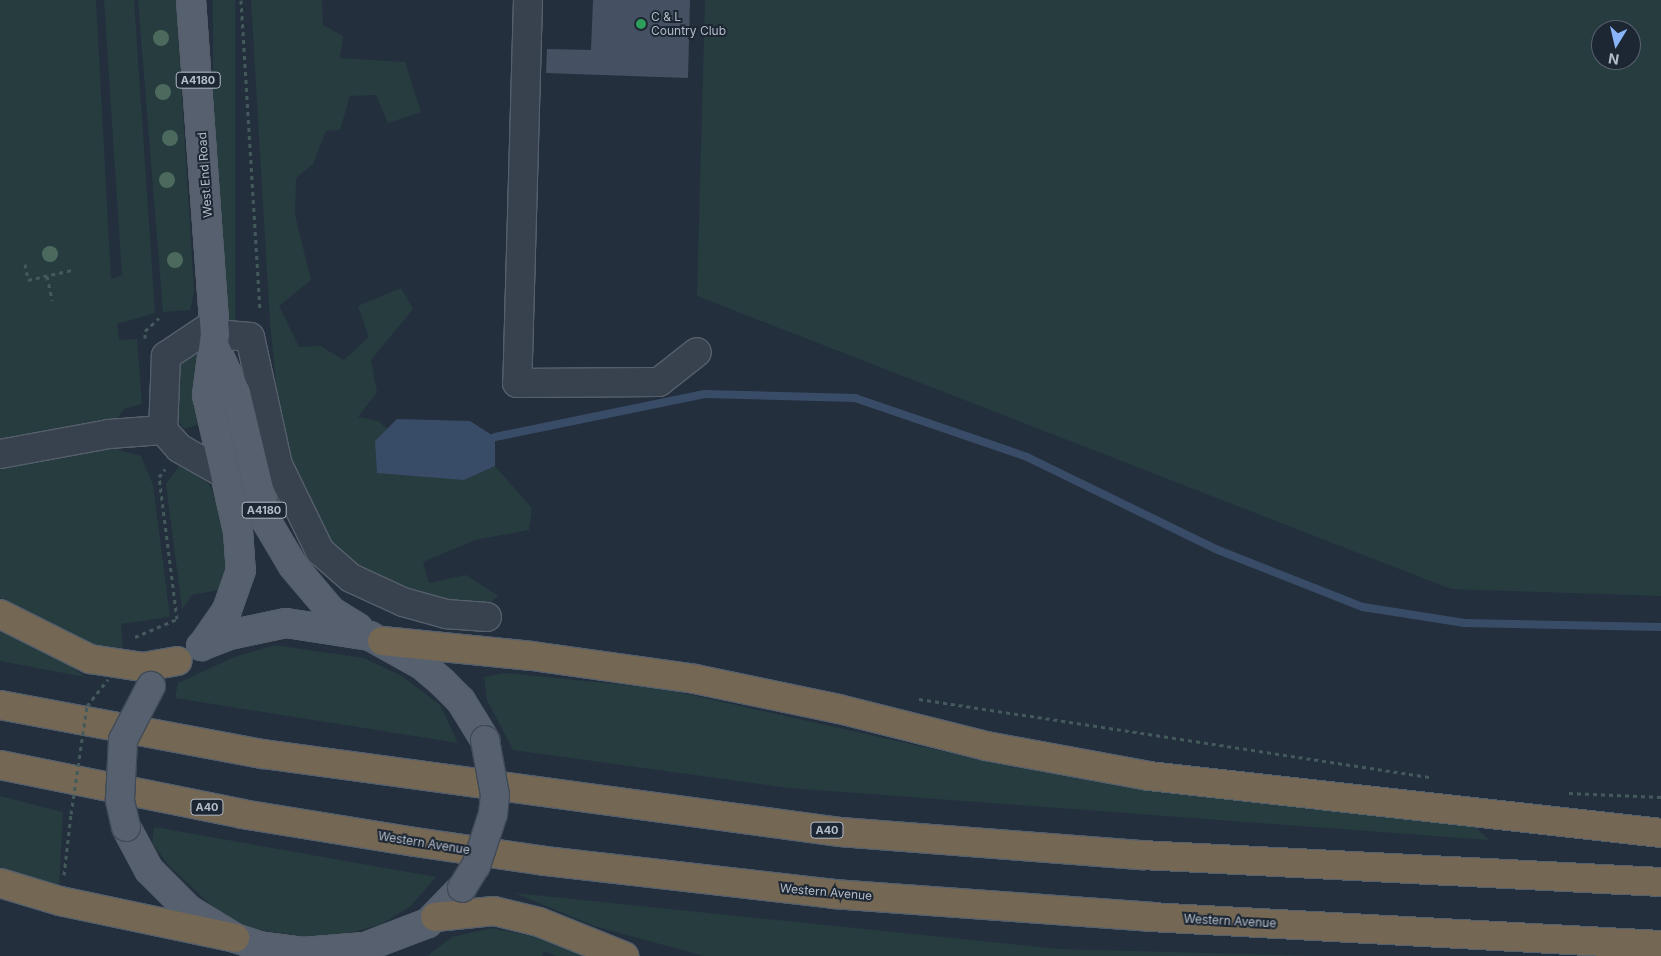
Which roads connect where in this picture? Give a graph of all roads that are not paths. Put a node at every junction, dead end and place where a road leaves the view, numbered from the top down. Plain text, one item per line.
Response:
1 (191, 0) edge
2 (528, 0) edge
3 (215, 336) junction
4 (697, 352) dead end
5 (163, 430) junction
6 (0, 454) edge
7 (223, 473) junction
8 (0, 614) edge
9 (487, 618) dead end
10 (376, 638) junction
11 (202, 646) junction
12 (177, 661) junction
13 (0, 705) edge
14 (0, 765) edge
15 (1661, 834) edge
16 (1661, 882) edge
17 (0, 883) edge
18 (431, 920) junction
19 (1661, 945) edge
20 (257, 947) edge
21 (394, 956) edge
22 (624, 956) edge

1 - 3 main road, West End Road / A4180
2 - 4 lane
3 - 5 lane
3 - 7 main road, West End Road / A4180
3 - 9 lane
3 - 10 main road, West End Road / A4180
5 - 6 lane
5 - 7 lane
7 - 11 main road, West End Road / A4180
8 - 12 highway
10 - 11 main road
10 - 15 highway
10 - 18 main road, West End Road, bridge
11 - 12 main road
12 - 20 main road, bridge
13 - 16 highway, A40
14 - 19 highway, Western Avenue / A40
17 - 20 highway
18 - 20 main road
18 - 21 main road
18 - 22 highway

